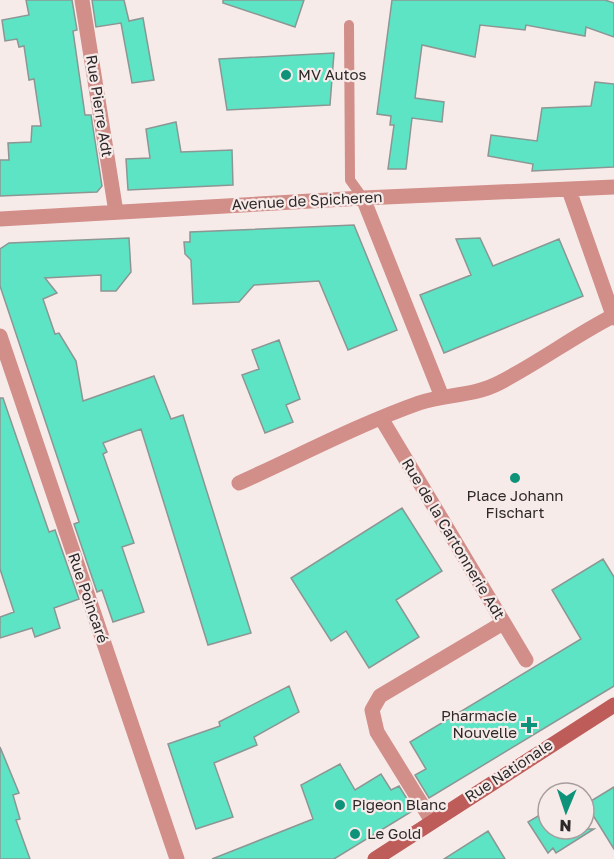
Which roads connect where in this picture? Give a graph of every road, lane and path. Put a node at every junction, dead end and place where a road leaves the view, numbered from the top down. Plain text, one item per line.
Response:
1 (82, 0) edge
2 (350, 25) dead end
3 (614, 187) edge
4 (569, 190) junction
5 (363, 198) junction
6 (116, 212) junction
7 (0, 219) edge
8 (614, 317) edge
9 (0, 336) edge
10 (442, 397) junction
11 (381, 418) junction
12 (239, 483) dead end
13 (504, 623) junction
14 (525, 660) dead end
15 (614, 705) edge
16 (432, 821) junction
17 (177, 859) edge
18 (375, 859) edge

1 - 6 street, Rue Pierre Adt
2 - 5 lane
3 - 4 street, Avenue de Spicheren
4 - 5 street, Avenue de Spicheren
4 - 8 street
5 - 6 street, Avenue de Spicheren
5 - 10 street
6 - 7 street, Avenue de Spicheren
8 - 10 street
9 - 17 street, Rue Poincaré
10 - 11 street
11 - 12 street
11 - 13 street, Rue de la Cartonnerie Adt
13 - 14 street, Rue de la Cartonnerie Adt
13 - 16 street, Rue de la Cartonnerie Adt
15 - 16 main road, Rue Nationale
16 - 18 main road, Rue Nationale

